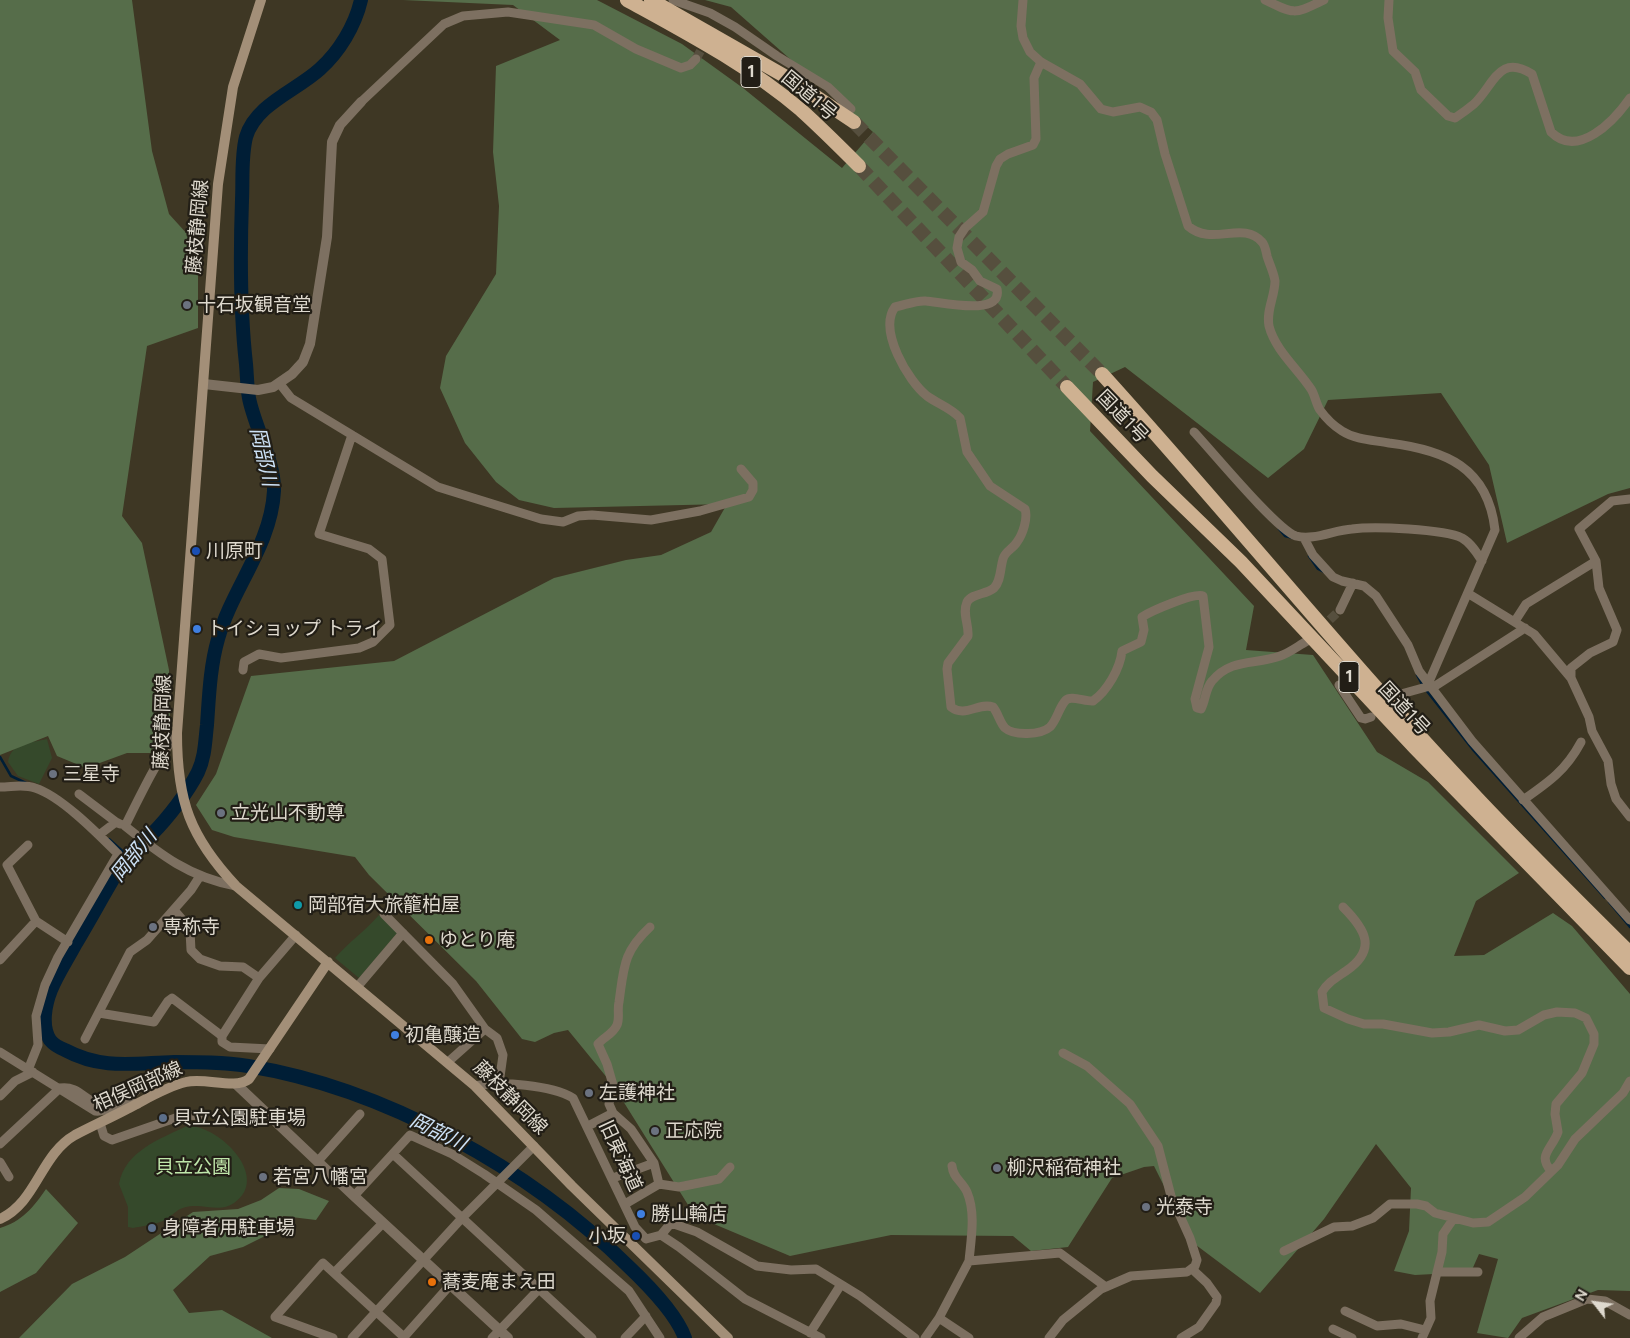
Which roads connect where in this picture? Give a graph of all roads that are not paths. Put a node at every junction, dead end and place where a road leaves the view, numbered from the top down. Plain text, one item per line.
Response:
1 (261, 0) edge
2 (627, 0) edge
3 (651, 0) edge
4 (673, 0) edge
5 (1023, 0) edge
6 (1265, 0) edge
7 (1324, 0) edge
8 (1389, 0) edge
9 (696, 59) tunnel mouth
10 (1041, 62) junction
11 (1630, 98) edge
12 (361, 102) joint
13 (852, 116) joint
14 (859, 166) tunnel mouth
15 (1102, 374) tunnel mouth
16 (204, 384) junction
17 (280, 384) junction
18 (1067, 387) tunnel mouth
19 (1194, 432) dead end
20 (352, 435) junction
21 (741, 469) dead end
22 (1630, 499) edge
23 (1304, 538) junction
24 (1482, 561) junction
25 (1596, 561) junction
26 (1353, 583) junction
27 (1468, 594) junction
28 (1340, 610) tunnel mouth
29 (1515, 621) junction
30 (1525, 628) junction
31 (1307, 641) dead end
32 (242, 670) dead end
33 (1571, 678) junction
34 (1339, 685) dead end
35 (1430, 686) junction
36 (1401, 694) dead end
37 (1371, 717) dead end
38 (177, 733) junction
39 (1581, 742) dead end
40 (0, 787) edge
41 (79, 794) dead end
42 (1523, 800) junction
43 (1630, 817) edge
44 (121, 824) junction
45 (102, 832) junction
46 (28, 845) dead end
47 (200, 876) junction
48 (236, 886) junction
49 (1343, 907) dead end
50 (174, 910) junction
51 (384, 914) dead end
52 (1630, 920) edge
53 (36, 921) junction
54 (650, 927) dead end
55 (403, 933) junction
56 (296, 935) junction
57 (68, 942) junction
58 (1630, 953) edge
59 (0, 960) edge
60 (328, 962) junction
61 (1630, 968) edge
62 (259, 978) junction
63 (358, 986) junction
64 (99, 1014) junction
65 (485, 1029) junction
66 (222, 1036) junction
67 (85, 1039) dead end
68 (0, 1052) edge
69 (267, 1053) junction
70 (1063, 1053) dead end
71 (448, 1062) junction
72 (31, 1071) junction
73 (1630, 1082) edge
74 (499, 1084) junction
75 (237, 1085) junction
76 (475, 1086) junction
77 (60, 1088) junction
78 (136, 1091) dead end
79 (0, 1096) edge
80 (138, 1104) junction
81 (613, 1113) junction
82 (360, 1114) dead end
83 (203, 1116) dead end
84 (100, 1123) junction
85 (588, 1126) junction
86 (0, 1144) edge
87 (534, 1146) junction
88 (393, 1154) junction
89 (318, 1161) junction
90 (0, 1162) edge
91 (654, 1163) junction
92 (952, 1166) dead end
93 (730, 1167) dead end
94 (1552, 1171) junction
95 (9, 1177) dead end
96 (614, 1178) junction
97 (496, 1183) junction
98 (658, 1184) junction
99 (354, 1196) junction
100 (625, 1204) junction
101 (462, 1218) junction
102 (1454, 1218) junction
103 (0, 1219) edge
104 (383, 1223) junction
105 (661, 1235) junction
106 (646, 1239) junction
107 (1284, 1251) dead end
108 (642, 1255) junction
109 (424, 1259) junction
110 (969, 1261) junction
111 (1192, 1269) junction
112 (335, 1272) junction
113 (1437, 1272) junction
114 (1478, 1272) dead end
115 (451, 1284) junction
116 (840, 1286) junction
117 (1106, 1287) junction
118 (539, 1289) junction
119 (1345, 1311) dead end
120 (375, 1312) junction
121 (1630, 1315) edge
122 (646, 1316) junction
123 (940, 1318) junction
124 (1332, 1329) dead end
125 (500, 1330) junction
126 (810, 1333) junction
127 (1424, 1334) edge
128 (404, 1337) edge
129 (333, 1338) edge
130 (352, 1338) edge
131 (492, 1338) edge
132 (508, 1338) edge
133 (592, 1338) edge
134 (625, 1338) edge
135 (660, 1338) edge
136 (728, 1338) edge
137 (822, 1338) edge
138 (915, 1338) edge
139 (925, 1338) edge
140 (969, 1338) edge
141 (1049, 1338) edge
142 (1181, 1338) edge
143 (1352, 1338) edge
144 (1519, 1338) edge

1 - 16 main road, 藤枝静岡線
2 - 14 highway, 国道1号 / 1
3 - 13 highway, 国道1号 / 1
4 - 13 street
5 - 10 street
6 - 7 street
8 - 11 street
9 - 12 street
10 - 24 street
10 - 31 street
12 - 17 street
15 - 58 highway, 国道1号 / 1
16 - 17 street
16 - 38 main road, 藤枝静岡線
17 - 20 street
18 - 61 highway, 国道1号 / 1
19 - 23 street
20 - 21 street
20 - 32 street
22 - 25 street
23 - 24 street
23 - 26 street
24 - 27 street
25 - 29 street
25 - 33 street
26 - 28 street
26 - 35 street
27 - 29 street
27 - 35 street
29 - 30 street
30 - 33 street
30 - 35 street
33 - 43 street
34 - 37 street
35 - 36 street
35 - 42 street
38 - 44 street
38 - 48 main road, 藤枝静岡線
39 - 42 street
40 - 45 street
41 - 44 street
42 - 52 street
44 - 45 street
44 - 47 street
45 - 57 street
46 - 53 street
47 - 48 street
47 - 50 street
48 - 56 main road, 藤枝静岡線
49 - 94 street
50 - 62 street
50 - 64 street
51 - 55 street
53 - 57 street
53 - 59 street
54 - 81 street
55 - 63 street
55 - 65 street
56 - 60 main road, 藤枝静岡線
56 - 62 street
57 - 72 street
60 - 63 main road, 藤枝静岡線
60 - 69 main road
62 - 66 street
63 - 71 main road, 藤枝静岡線
64 - 66 street
64 - 67 street
65 - 71 street
65 - 74 street
66 - 69 street
68 - 72 street
69 - 75 main road
70 - 111 street
71 - 76 main road, 藤枝静岡線
72 - 77 street
72 - 79 street
73 - 94 street
74 - 76 street, 旧東海道
74 - 85 street, 旧東海道
75 - 80 main road, 相俣岡部線
75 - 89 street
76 - 87 main road, 藤枝静岡線
77 - 78 street
77 - 80 street
77 - 86 street
80 - 84 main road, 相俣岡部線
81 - 85 street
81 - 91 street
82 - 89 street
83 - 84 street
84 - 103 main road, 相俣岡部線
85 - 96 street, 旧東海道
87 - 97 street
87 - 108 main road, 藤枝静岡線
88 - 97 street
88 - 99 street
88 - 101 street
89 - 99 street
90 - 95 street
91 - 96 street
91 - 98 street
92 - 110 street
93 - 98 street
94 - 102 street
96 - 100 street, 旧東海道
97 - 101 street
97 - 122 street
98 - 100 street
99 - 104 street
100 - 106 street, 旧東海道
101 - 109 street
101 - 118 street
102 - 107 street
102 - 113 street
104 - 109 street
104 - 112 street
105 - 106 street
105 - 116 street
105 - 126 street
106 - 108 street
108 - 136 main road, 藤枝静岡線
109 - 115 street
109 - 120 street
110 - 117 street
110 - 123 street
111 - 117 street
111 - 142 street
112 - 120 street
112 - 129 street
113 - 114 street
113 - 127 street
115 - 125 street
115 - 128 street
116 - 126 street
116 - 138 street
117 - 141 street
118 - 125 street
118 - 133 street
119 - 127 street
120 - 128 street
120 - 130 street
121 - 144 street
122 - 134 street
122 - 135 street
123 - 139 street
123 - 140 street
124 - 143 street
125 - 131 street
125 - 132 street
126 - 137 street

